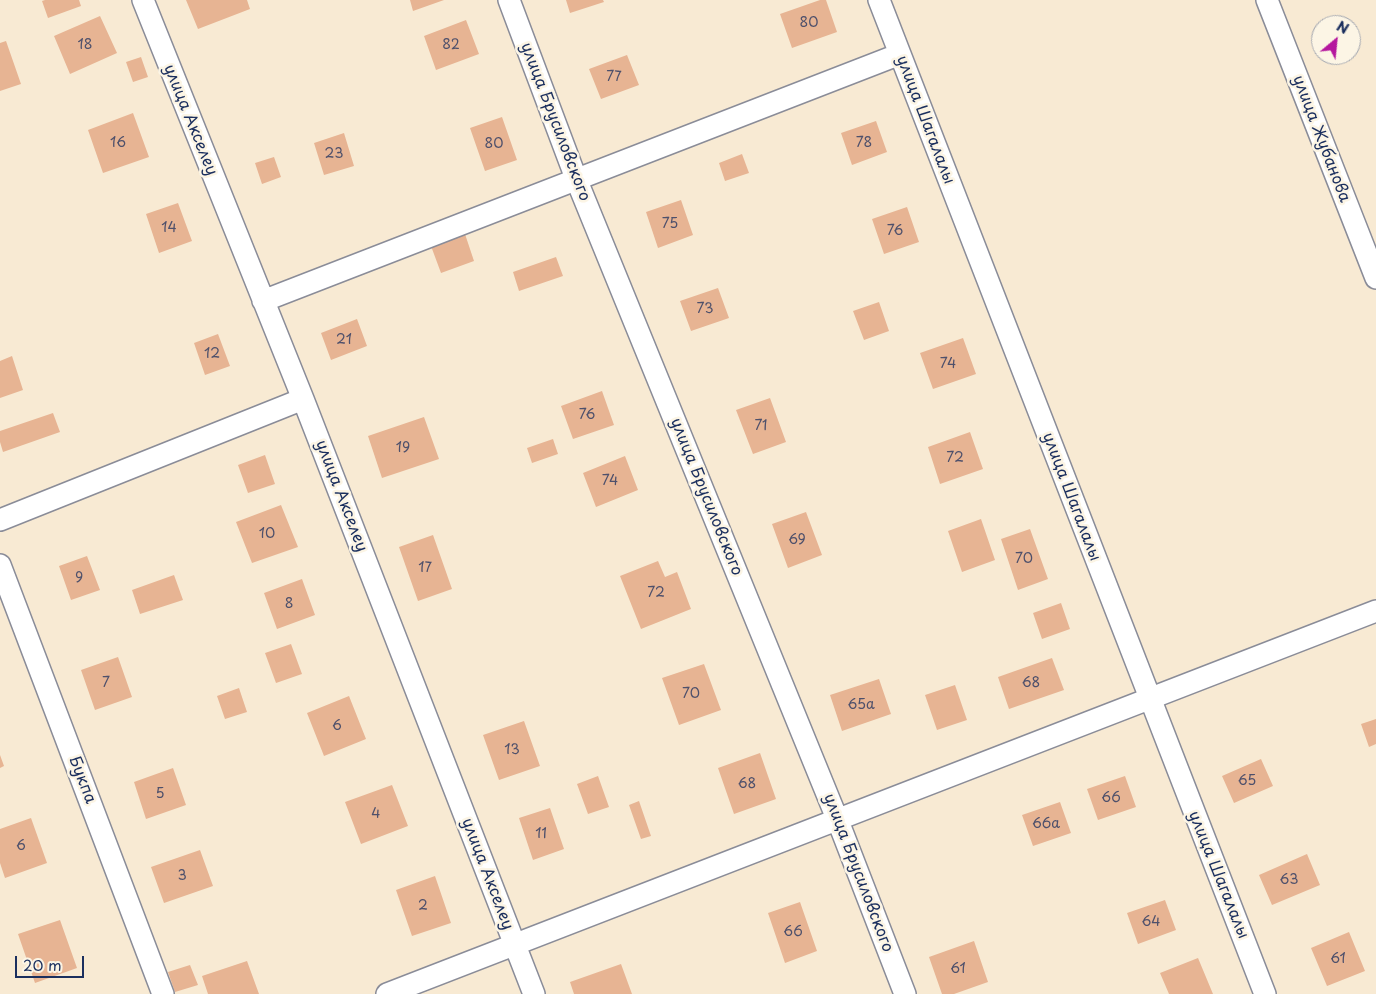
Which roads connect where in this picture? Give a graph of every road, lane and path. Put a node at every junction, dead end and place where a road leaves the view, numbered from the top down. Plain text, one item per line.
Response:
1 (143, 0) edge
2 (509, 0) edge
3 (879, 0) edge
4 (1267, 0) edge
5 (900, 54) junction
6 (577, 181) junction
7 (1376, 278) edge
8 (263, 301) junction
9 (304, 399) junction
10 (0, 520) edge
11 (0, 565) edge
12 (1376, 612) edge
13 (1149, 699) junction
14 (838, 821) junction
15 (514, 944) junction
16 (163, 994) edge
17 (387, 994) edge
18 (534, 994) edge
19 (905, 994) edge
20 (1265, 994) edge

1 - 8 street, улица Акселеу
2 - 6 street, улица Брусиловского
3 - 5 street, улица Шагалалы
4 - 7 street, улица Жубанова
5 - 6 street
5 - 13 street, улица Шагалалы
6 - 8 street
6 - 14 street, улица Брусиловского
8 - 9 street, улица Акселеу
9 - 10 street
9 - 15 street, улица Акселеу
11 - 16 street, Букпа
12 - 13 street
13 - 14 street
13 - 20 street, улица Шагалалы
14 - 15 street
14 - 19 street, улица Брусиловского
15 - 17 street
15 - 18 street, улица Акселеу

